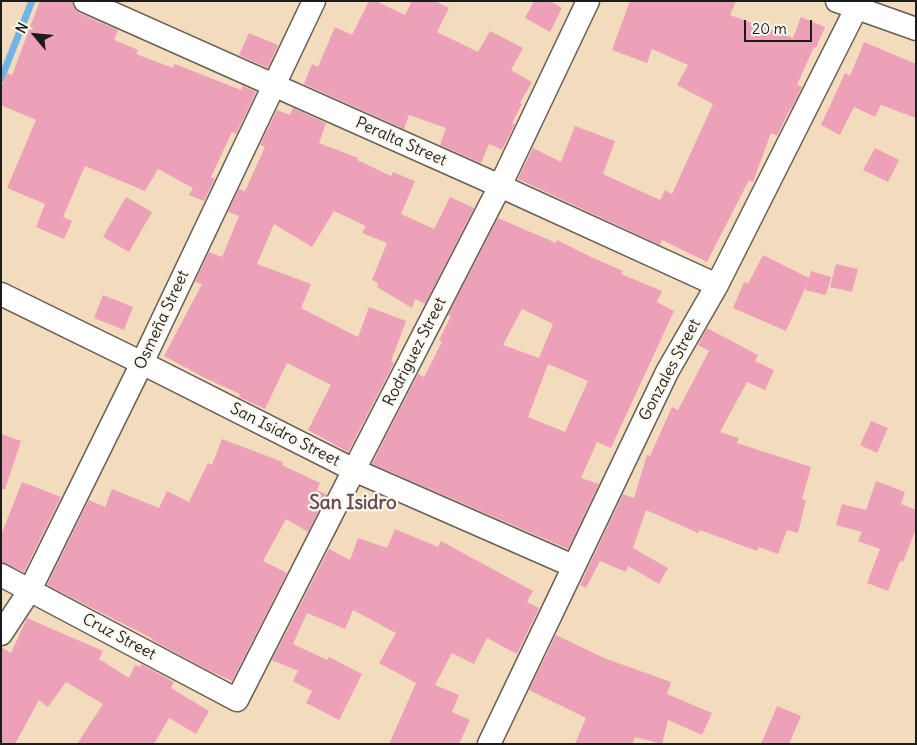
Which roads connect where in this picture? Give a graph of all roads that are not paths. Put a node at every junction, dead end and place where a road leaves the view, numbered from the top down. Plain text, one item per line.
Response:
1 (85, 1) edge
2 (314, 1) edge
3 (588, 1) edge
4 (851, 4) edge
5 (916, 29) edge
6 (273, 86) junction
7 (500, 186) junction
8 (717, 285) junction
9 (1, 294) edge
10 (142, 362) junction
11 (354, 470) junction
12 (573, 566) junction
13 (1, 575) edge
14 (30, 590) junction
15 (1, 634) edge
16 (237, 700) joint
17 (489, 744) edge

1 - 6 street, Peralta Street
2 - 6 street, Osmeña Street
3 - 7 street, Rodriguez Street
4 - 5 street
4 - 8 street, Gonzales Street
6 - 7 street, Peralta Street
6 - 10 street, Osmeña Street
7 - 8 street, Peralta Street
7 - 11 street, Rodriguez Street
8 - 12 street, Gonzales Street
9 - 10 street, San Isidro Street
10 - 11 street, San Isidro Street
10 - 14 street, Osmeña Street
11 - 12 street, San Isidro Street
11 - 16 street, Rodriguez Street
12 - 17 street, Gonzales Street
13 - 14 street, Cruz Street
14 - 15 street, Osmeña Street
14 - 16 street, Cruz Street

